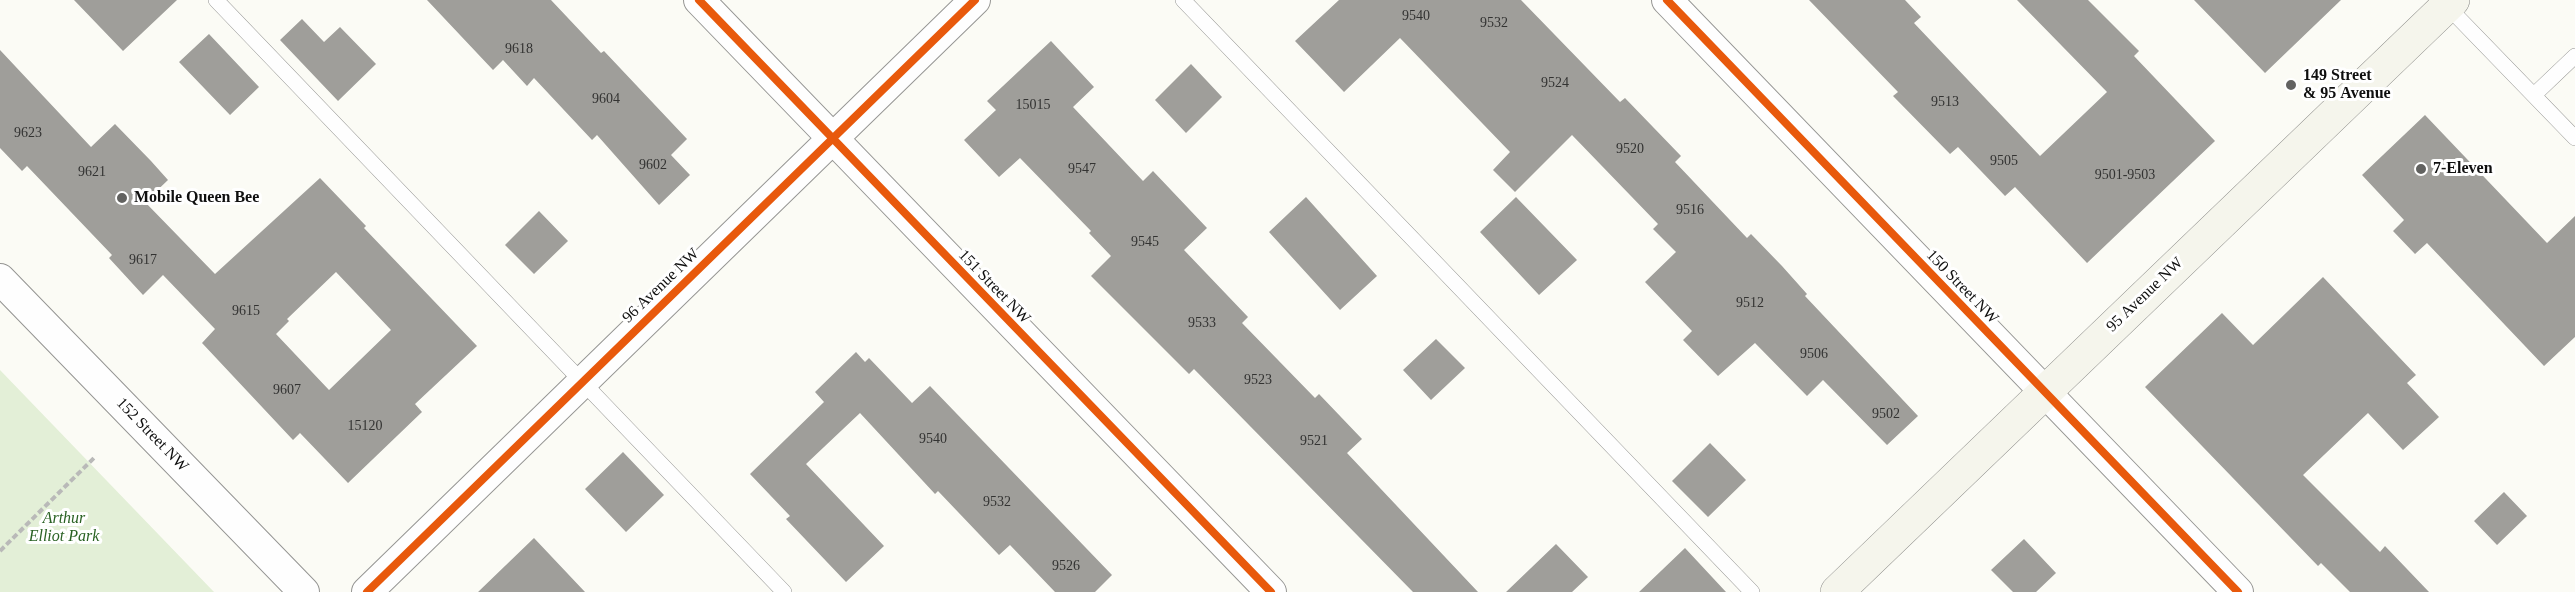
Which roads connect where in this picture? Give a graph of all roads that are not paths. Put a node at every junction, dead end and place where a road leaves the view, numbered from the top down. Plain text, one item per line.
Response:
1 (216, 0) edge
2 (699, 0) edge
3 (975, 0) edge
4 (1183, 0) edge
5 (1667, 0) edge
6 (2450, 3) edge
7 (2575, 56) edge
8 (2534, 95) junction
9 (832, 138) junction
10 (2575, 138) edge
11 (0, 279) edge
12 (582, 382) junction
13 (2045, 392) junction
14 (304, 592) edge
15 (367, 592) edge
16 (784, 592) edge
17 (1271, 592) edge
18 (1752, 592) edge
19 (1837, 592) edge
20 (2238, 592) edge

1 - 12 lane
2 - 9 street, 151 Street NW
3 - 9 street, 96 Avenue NW
4 - 18 lane
5 - 13 street, 150 Street NW
6 - 8 lane
6 - 13 main road, 95 Avenue NW
7 - 8 lane
8 - 10 lane
9 - 12 street, 96 Avenue NW
9 - 17 street, 151 Street NW
11 - 14 street, 152 Street NW
12 - 15 street, 96 Avenue NW
12 - 16 lane
13 - 19 main road, 95 Avenue NW
13 - 20 street, 150 Street NW

